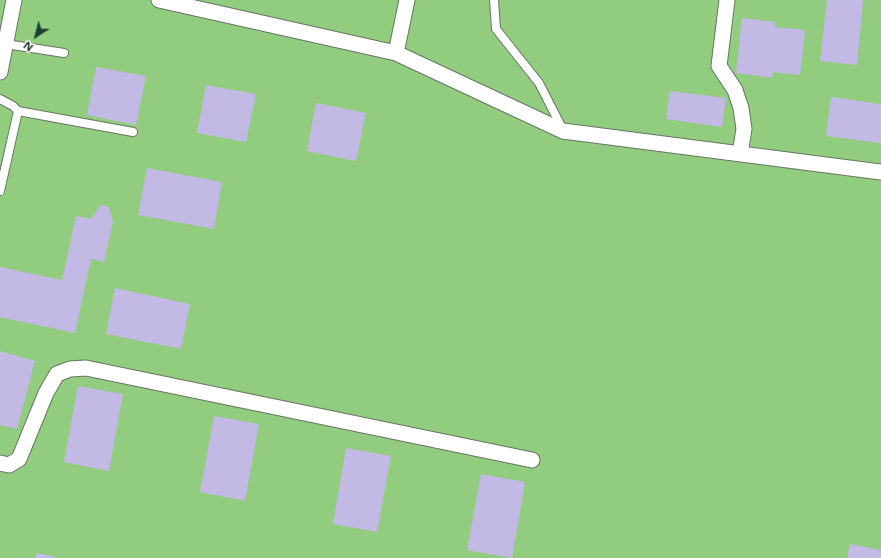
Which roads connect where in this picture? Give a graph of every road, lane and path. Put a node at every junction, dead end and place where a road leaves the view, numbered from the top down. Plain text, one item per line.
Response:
1 (14, 0) edge
2 (159, 0) edge
3 (407, 0) edge
4 (494, 0) edge
5 (727, 0) edge
6 (6, 44) junction
7 (64, 53) dead end
8 (396, 53) junction
9 (0, 72) edge
10 (0, 99) edge
11 (18, 111) junction
12 (563, 131) junction
13 (133, 132) dead end
14 (740, 154) junction
15 (881, 172) edge
16 (0, 192) edge
17 (532, 460) dead end
18 (0, 463) edge

1 - 6 street
2 - 8 street
3 - 8 street
4 - 12 lane
5 - 14 street
6 - 7 lane
6 - 9 street
8 - 12 street
10 - 11 lane
11 - 13 lane
11 - 16 lane
12 - 14 street
14 - 15 street
17 - 18 street

